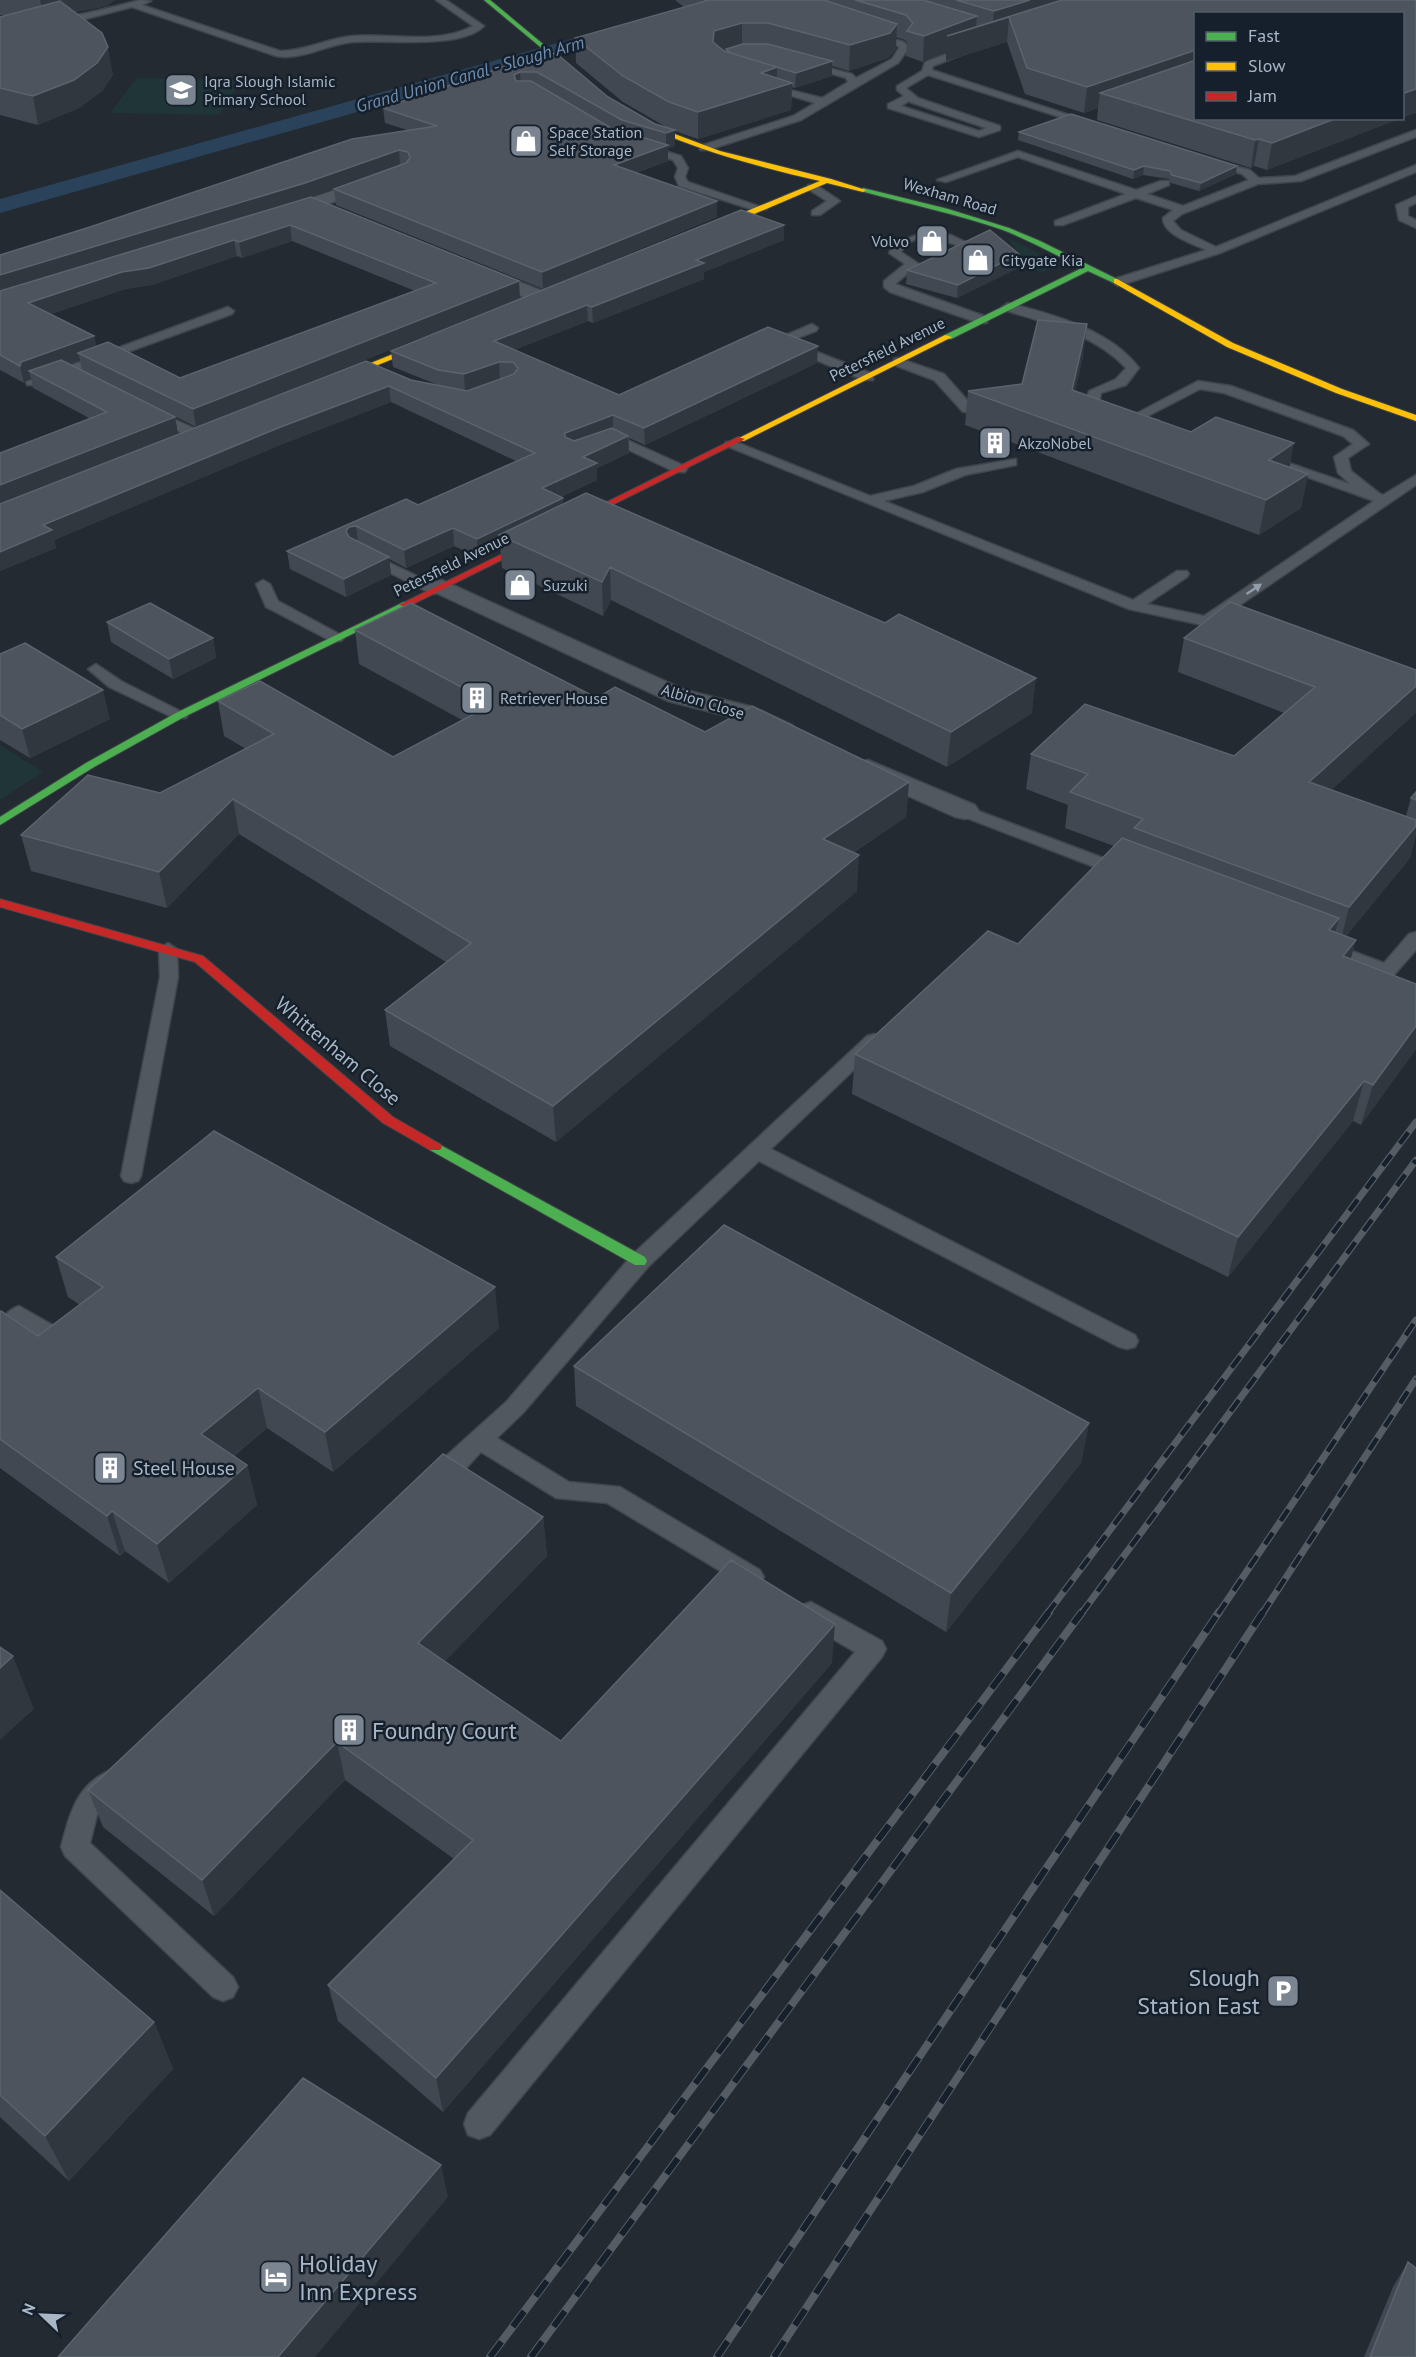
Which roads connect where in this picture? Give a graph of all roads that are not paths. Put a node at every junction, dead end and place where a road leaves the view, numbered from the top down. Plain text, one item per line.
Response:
1 (150, 0) edge
2 (440, 0) edge
3 (487, 0) edge
4 (133, 5) junction
5 (1, 24) edge
6 (27, 26) junction
7 (856, 29) edge
8 (0, 35) edge
9 (968, 35) edge
10 (799, 61) edge
11 (927, 72) junction
12 (754, 82) edge
13 (854, 83) junction
14 (598, 93) edge
15 (910, 97) junction
16 (824, 102) junction
17 (622, 111) edge
18 (1101, 113) edge
19 (1080, 120) junction
20 (1102, 127) edge
21 (1416, 133) edge
22 (627, 142) edge
23 (704, 148) junction
24 (1199, 158) edge
25 (1416, 168) edge
26 (391, 176) edge
27 (829, 180) junction
28 (942, 180) dead end
29 (1256, 181) junction
30 (1166, 183) edge
31 (812, 187) junction
32 (1134, 194) junction
33 (1416, 199) edge
34 (314, 205) junction
35 (761, 209) junction
36 (1184, 210) junction
37 (334, 213) edge
38 (816, 213) dead end
39 (258, 222) edge
40 (1059, 223) dead end
41 (1416, 225) edge
42 (695, 236) edge
43 (966, 244) edge
44 (1216, 251) junction
45 (457, 264) edge
46 (1086, 269) junction
47 (1118, 282) junction
48 (549, 296) joint
49 (522, 306) edge
50 (1008, 307) junction
51 (228, 311) dead end
52 (983, 320) junction
53 (812, 328) dead end
54 (448, 335) edge
55 (898, 362) junction
56 (367, 367) junction
57 (66, 370) junction
58 (388, 376) edge
59 (868, 377) junction
60 (86, 380) edge
61 (32, 382) edge
62 (324, 384) edge
63 (137, 405) edge
64 (968, 410) edge
65 (1135, 418) junction
66 (1416, 418) edge
67 (1169, 429) edge
68 (202, 433) joint
69 (175, 444) edge
70 (594, 445) edge
71 (731, 445) junction
72 (1259, 458) edge
73 (1011, 462) dead end
74 (680, 469) junction
75 (1416, 479) edge
76 (1379, 497) junction
77 (868, 500) junction
78 (357, 550) edge
79 (1182, 574) dead end
80 (263, 584) dead end
81 (438, 588) junction
82 (1134, 606) junction
83 (1206, 621) junction
84 (1250, 637) edge
85 (336, 638) junction
86 (96, 669) dead end
87 (244, 683) junction
88 (265, 693) edge
89 (180, 715) junction
90 (807, 741) edge
91 (849, 759) edge
92 (965, 811) joint
93 (0, 822) edge
94 (1143, 879) edge
95 (0, 903) edge
96 (1416, 938) edge
97 (1309, 941) edge
98 (168, 949) junction
99 (892, 1023) edge
100 (757, 1151) junction
101 (131, 1176) dead end
102 (640, 1262) junction
103 (0, 1338) edge
104 (1127, 1341) dead end
105 (71, 1346) edge
106 (480, 1440) junction
107 (418, 1497) edge
108 (129, 1767) edge
109 (223, 1987) dead end
110 (479, 2124) dead end

1 - 4 lane
2 - 4 lane
3 - 14 street
4 - 6 lane
5 - 6 lane
6 - 8 lane
7 - 13 lane
9 - 11 lane
10 - 13 lane
11 - 15 lane
11 - 19 lane
12 - 16 lane
13 - 16 lane
15 - 15 lane
16 - 23 lane
17 - 23 street, Wexham Road
18 - 19 lane
19 - 20 lane
21 - 29 lane
22 - 35 lane
23 - 27 street, Wexham Road
24 - 29 lane
25 - 44 lane
26 - 34 street
27 - 31 street
27 - 46 street, Wexham Road
28 - 32 lane
29 - 36 lane
30 - 32 lane
31 - 35 street
31 - 38 lane
32 - 36 lane
32 - 40 lane
33 - 41 lane
34 - 37 street
34 - 39 street
35 - 42 street
36 - 44 lane
43 - 52 lane
44 - 47 lane
45 - 48 street
46 - 47 street, Wexham Road
46 - 50 street, Petersfield Avenue
47 - 66 street, Wexham Road
48 - 49 street
50 - 52 street, Petersfield Avenue
50 - 65 lane
51 - 57 lane
52 - 55 street, Petersfield Avenue
53 - 59 lane
54 - 56 street
55 - 59 street, Petersfield Avenue
55 - 64 lane
56 - 58 street
56 - 62 street
57 - 60 lane
57 - 61 lane
59 - 71 street, Petersfield Avenue
63 - 68 lane
65 - 67 lane
65 - 76 lane
68 - 69 street
70 - 74 lane
71 - 74 street, Petersfield Avenue
71 - 77 lane
72 - 76 lane
73 - 77 lane
74 - 81 street, Petersfield Avenue
75 - 76 lane
83 -> 76 lane
77 - 82 lane
78 - 81 lane
79 - 82 lane
80 - 85 lane
81 - 85 street, Petersfield Avenue
81 - 90 street, Albion Close
82 - 83 lane
83 - 84 lane
85 - 87 street, Petersfield Avenue
86 - 89 lane
87 - 88 lane
87 - 89 street, Petersfield Avenue
89 - 93 street, Petersfield Avenue
91 - 92 street
92 - 94 lane
95 - 98 street, Whittenham Close
96 - 97 lane
98 - 101 lane
98 - 102 street, Whittenham Close
99 - 100 lane
100 - 102 lane
100 - 104 lane
102 - 106 lane
103 - 105 lane
106 - 107 lane
106 - 110 lane
108 - 109 lane

